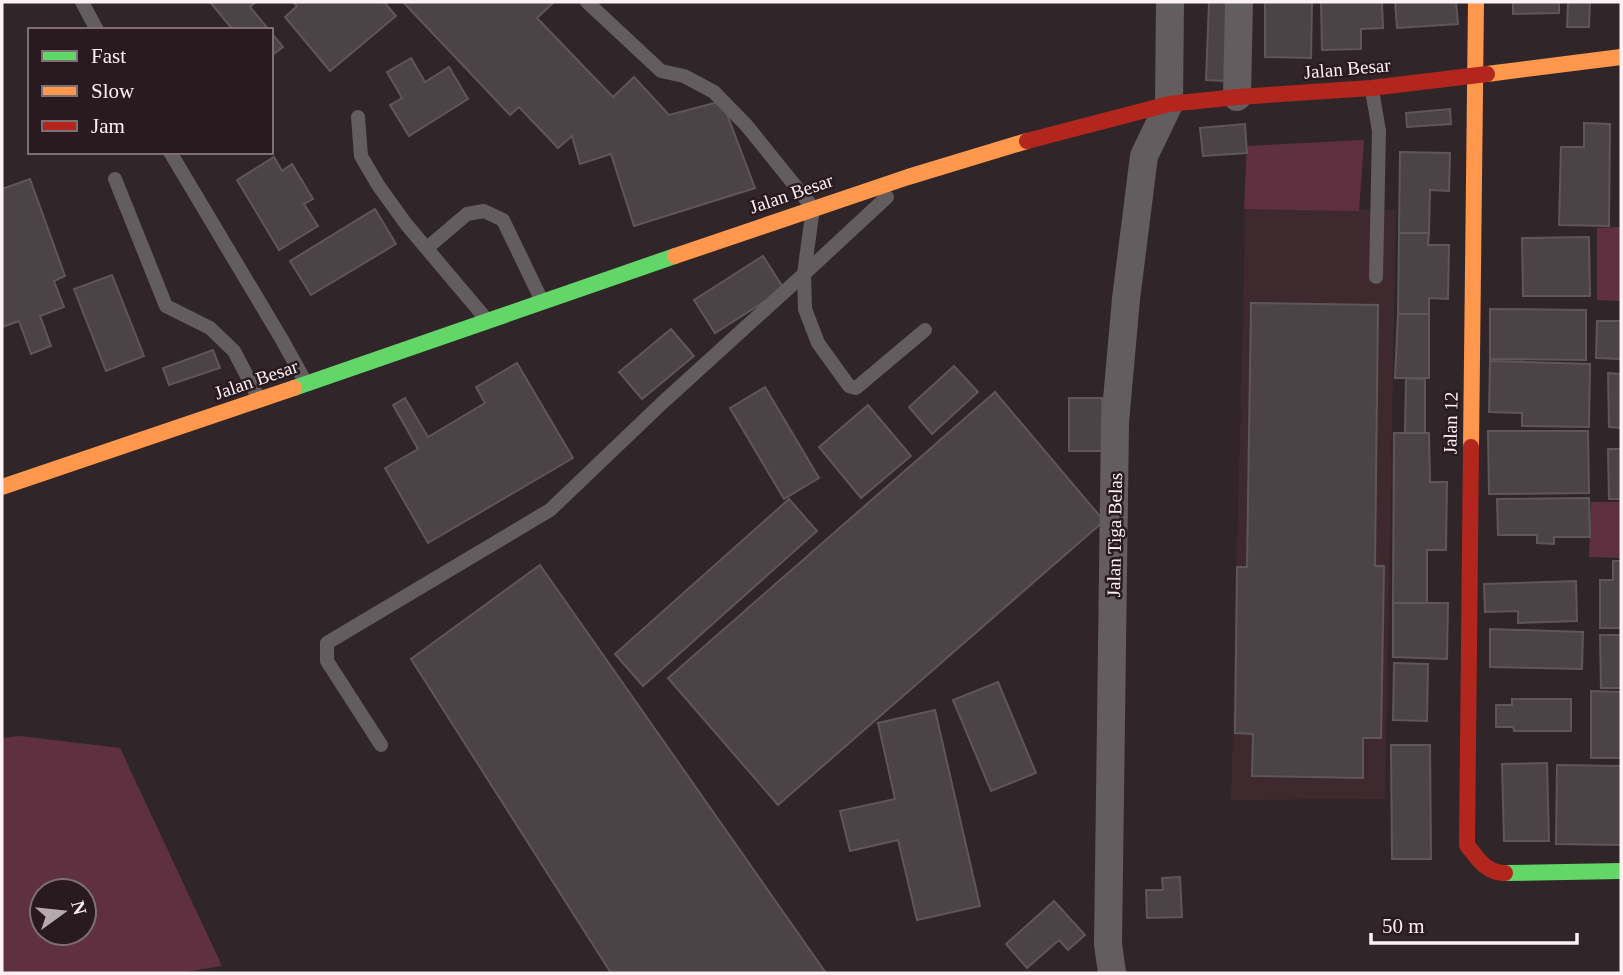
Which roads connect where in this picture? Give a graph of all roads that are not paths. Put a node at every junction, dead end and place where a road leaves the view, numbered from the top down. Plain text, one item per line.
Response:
1 (82, 2) edge
2 (587, 2) edge
3 (1170, 2) edge
4 (1239, 2) edge
5 (1476, 2) edge
6 (96, 28) edge
7 (1621, 57) edge
8 (1475, 76) junction
9 (1371, 88) junction
10 (1237, 97) junction
11 (1169, 104) junction
12 (358, 117) dead end
13 (171, 154) edge
14 (908, 177) junction
15 (115, 179) dead end
16 (813, 208) junction
17 (427, 248) junction
18 (804, 274) junction
19 (1376, 277) dead end
20 (542, 302) junction
21 (488, 321) junction
22 (925, 330) dead end
23 (307, 384) junction
24 (260, 400) junction
25 (2, 487) edge
26 (381, 745) dead end
27 (1621, 872) edge
28 (1112, 973) edge

1 - 6 lane
2 - 16 lane
3 - 11 street
4 - 10 street
5 - 8 main road, Jalan 12
7 - 8 main road, Jalan Besar
8 - 9 main road, Jalan Besar
8 - 27 main road, Jalan 12
9 - 10 main road, Jalan Besar
9 - 19 lane
10 - 11 main road, Jalan Besar
11 - 14 main road, Jalan Besar
11 - 28 street, Jalan Tiga Belas
12 - 17 lane
13 - 23 lane
14 - 16 main road, Jalan Besar
14 - 18 lane
15 - 24 lane
16 - 18 lane
16 - 20 main road, Jalan Besar
17 - 20 lane
17 - 21 lane
18 - 22 lane
18 - 26 lane
20 - 21 main road, Jalan Besar
21 - 23 main road, Jalan Besar
23 - 24 main road, Jalan Besar
24 - 25 main road, Jalan Besar

